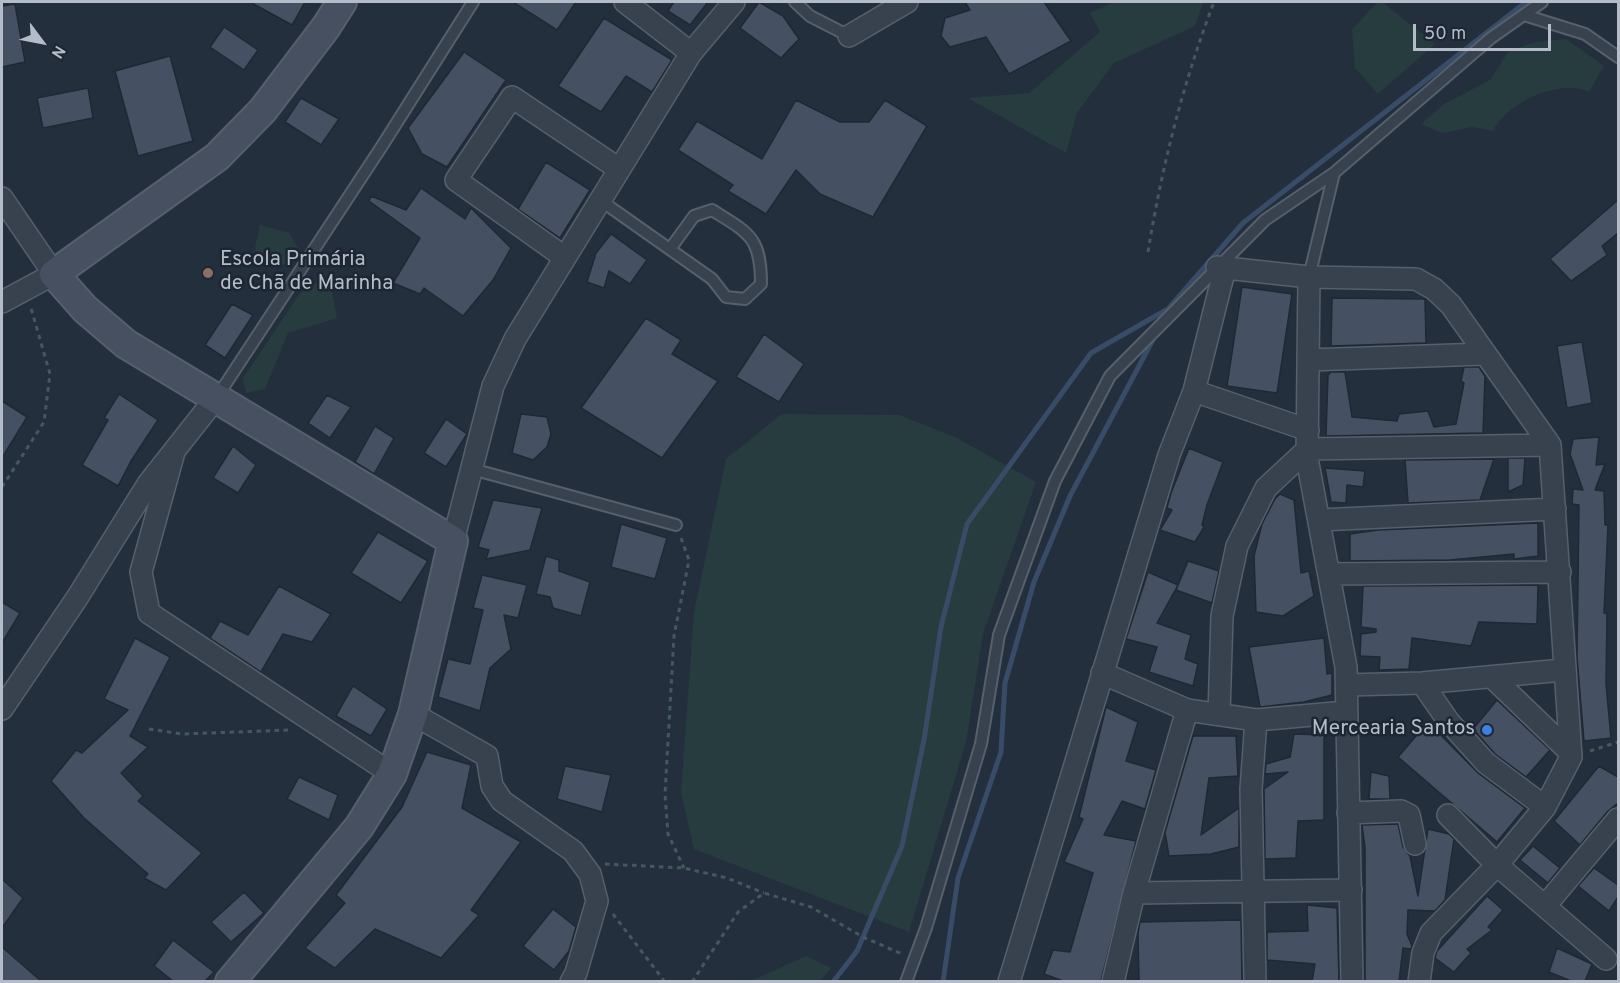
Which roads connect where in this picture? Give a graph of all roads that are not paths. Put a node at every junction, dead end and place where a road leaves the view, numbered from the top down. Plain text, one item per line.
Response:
1 (342, 2) edge
2 (473, 2) edge
3 (625, 2) edge
4 (734, 2) edge
5 (795, 2) edge
6 (907, 2) edge
7 (1542, 2) edge
8 (1524, 15) junction
9 (849, 36) joint
10 (691, 53) junction
11 (1618, 57) edge
12 (619, 169) junction
13 (1334, 173) junction
14 (2, 198) edge
15 (600, 200) junction
16 (670, 249) junction
17 (564, 257) junction
18 (1221, 268) junction
19 (54, 274) junction
20 (1309, 278) junction
21 (2, 302) edge
22 (1484, 354) junction
23 (1308, 360) junction
24 (1194, 391) junction
25 (215, 399) junction
26 (1308, 439) junction
27 (1550, 444) junction
28 (174, 452) junction
29 (472, 469) junction
30 (1555, 509) junction
31 (1319, 520) junction
32 (676, 525) road end
33 (453, 541) junction
34 (1560, 572) junction
35 (1329, 574) junction
36 (1563, 670) junction
37 (1102, 673) junction
38 (1492, 677) junction
39 (1422, 683) junction
40 (1347, 685) junction
41 (2, 709) edge
42 (1187, 710) junction
43 (1346, 712) junction
44 (413, 714) junction
45 (1219, 714) junction
46 (1256, 720) junction
47 (1571, 755) junction
48 (392, 774) junction
49 (1545, 807) junction
50 (1348, 813) junction
51 (1448, 815) dead end
52 (1618, 819) edge
53 (1414, 844) dead end
54 (1497, 864) junction
55 (1352, 890) junction
56 (1253, 892) junction
57 (1134, 893) junction
58 (1545, 906) junction
59 (1606, 959) dead end
60 (1013, 980) edge
61 (231, 981) edge
62 (571, 981) edge
63 (906, 981) edge
64 (1113, 981) edge
65 (1255, 981) edge
66 (1352, 981) edge
67 (1419, 981) edge

1 - 19 street
2 - 25 lane
3 - 10 street
4 - 10 street
5 - 9 lane
6 - 9 street
7 - 8 lane
8 - 11 lane
8 - 13 lane
10 - 12 street
12 - 15 street
12 - 17 street
13 - 18 lane
13 - 20 lane
14 - 19 street
15 - 16 lane
15 - 17 street
16 - 16 lane
17 - 29 street
18 - 20 street
18 - 24 street
18 - 63 lane
19 - 21 street
19 - 25 street
20 - 22 street
20 - 23 street
22 - 23 street
22 - 27 street
23 - 26 street
24 - 26 street
24 - 37 street
25 - 28 street
25 - 33 street
26 - 27 street
26 - 31 street
26 - 45 street
27 - 30 street
28 - 41 street
28 - 48 street
29 - 32 lane
29 - 33 street
30 - 31 street
30 - 34 street
31 - 35 street
33 - 44 street
34 - 35 street
34 - 36 street
35 - 40 street
36 - 38 street
36 - 47 street
37 - 42 street
37 - 60 street
38 - 39 street
38 - 47 street
39 - 40 street
39 - 49 street
40 - 43 street
42 - 45 street
42 - 57 street
43 - 46 street
43 - 50 street
44 - 48 street
44 - 62 street
45 - 46 street
46 - 56 street
47 - 49 street
48 - 61 street
49 - 54 street
50 - 53 street
50 - 55 street
51 - 54 street
52 - 58 street
54 - 58 street
54 - 67 street
55 - 56 street
55 - 66 street
56 - 57 street
56 - 65 street
57 - 64 street
58 - 59 street

